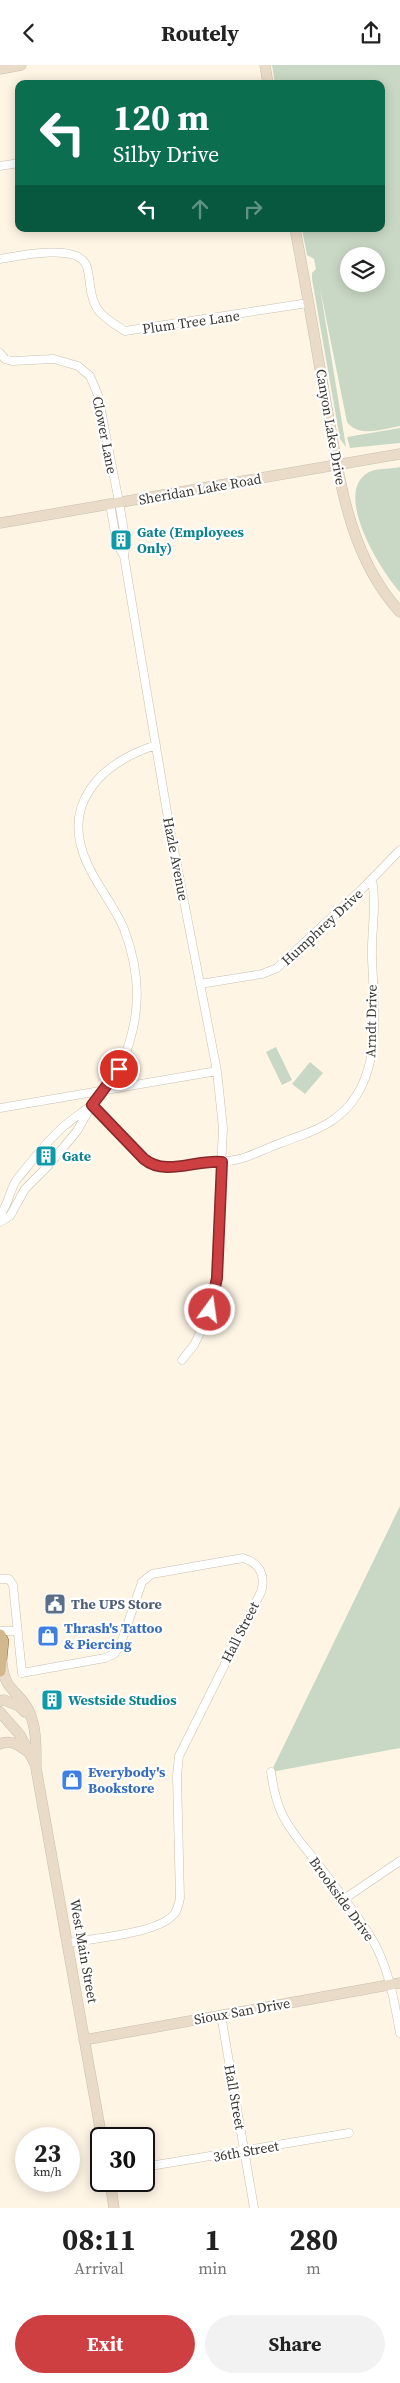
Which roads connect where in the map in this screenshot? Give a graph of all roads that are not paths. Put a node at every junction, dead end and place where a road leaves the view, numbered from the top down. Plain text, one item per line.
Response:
1 (21, 65) edge
2 (265, 65) edge
3 (0, 69) edge
4 (267, 80) edge
5 (15, 164) edge
6 (0, 166) edge
7 (296, 232) edge
8 (0, 259) edge
9 (308, 303) junction
10 (0, 353) edge
11 (400, 454) edge
12 (337, 465) junction
13 (115, 503) junction
14 (0, 523) edge
15 (400, 612) edge
16 (156, 745) junction
17 (400, 850) edge
18 (372, 879) junction
19 (200, 984) junction
20 (217, 1071) junction
21 (105, 1089) junction
22 (92, 1105) junction
23 (0, 1108) edge
24 (222, 1162) junction
25 (0, 1215) edge
26 (0, 1222) edge
27 (182, 1360) dead end
28 (0, 1579) edge
29 (0, 1631) edge
30 (16, 1631) junction
31 (0, 1635) edge
32 (2, 1656) junction
33 (0, 1671) edge
34 (0, 1701) edge
35 (0, 1712) edge
36 (32, 1720) junction
37 (0, 1743) edge
38 (31, 1755) junction
39 (36, 1768) junction
40 (271, 1772) dead end
41 (400, 1861) edge
42 (344, 1899) junction
43 (68, 1943) junction
44 (396, 1984) edge
45 (221, 2015) junction
46 (400, 2033) edge
47 (84, 2039) junction
48 (100, 2127) edge
49 (349, 2133) dead end
50 (245, 2151) junction
51 (155, 2165) edge
52 (112, 2192) edge
53 (114, 2208) edge
54 (254, 2208) edge

1 - 3 street
2 - 4 street
5 - 6 street
7 - 9 street, Canyon Lake Drive
8 - 9 street, Plum Tree Lane
9 - 12 street, Canyon Lake Drive
10 - 13 street, Clower Lane
11 - 12 street, Sheridan Lake Road
12 - 13 street, Sheridan Lake Road
12 - 15 street, Canyon Lake Drive
13 - 14 street, Sheridan Lake Road
13 - 16 street, Hazle Avenue
16 - 19 street, Hazle Avenue
16 - 21 street
17 - 18 street, Humphrey Drive
18 - 19 street, Humphrey Drive
18 - 24 street, Arndt Drive
19 - 20 street, Hazle Avenue
20 - 21 street
20 - 24 street, Hazle Avenue
21 - 22 street
21 - 23 street
22 - 24 street, Arndt Drive
22 - 25 street
22 - 26 street
24 - 27 street, Hazle Avenue
28 - 30 street, Hall Street
29 - 30 street
30 - 43 street, Hall Street
31 - 32 main road, West Main Street
32 - 33 main road
32 - 36 street, West Main Street
34 - 36 street
35 - 38 street, West Main Street
36 - 39 street, West Main Street
37 - 38 street
38 - 39 street, West Main Street
39 - 43 street, West Main Street
40 - 42 street, Brookside Drive
41 - 42 street
42 - 44 street, Brookside Drive
43 - 47 street, West Main Street
44 - 45 street, Sioux San Drive
44 - 46 street, Brookside Drive
45 - 47 street, Sioux San Drive
45 - 50 street, Hall Street
47 - 48 street, West Main Street
49 - 50 street, 36th Street
50 - 51 street, 36th Street
50 - 54 street, Hall Street
52 - 53 street

